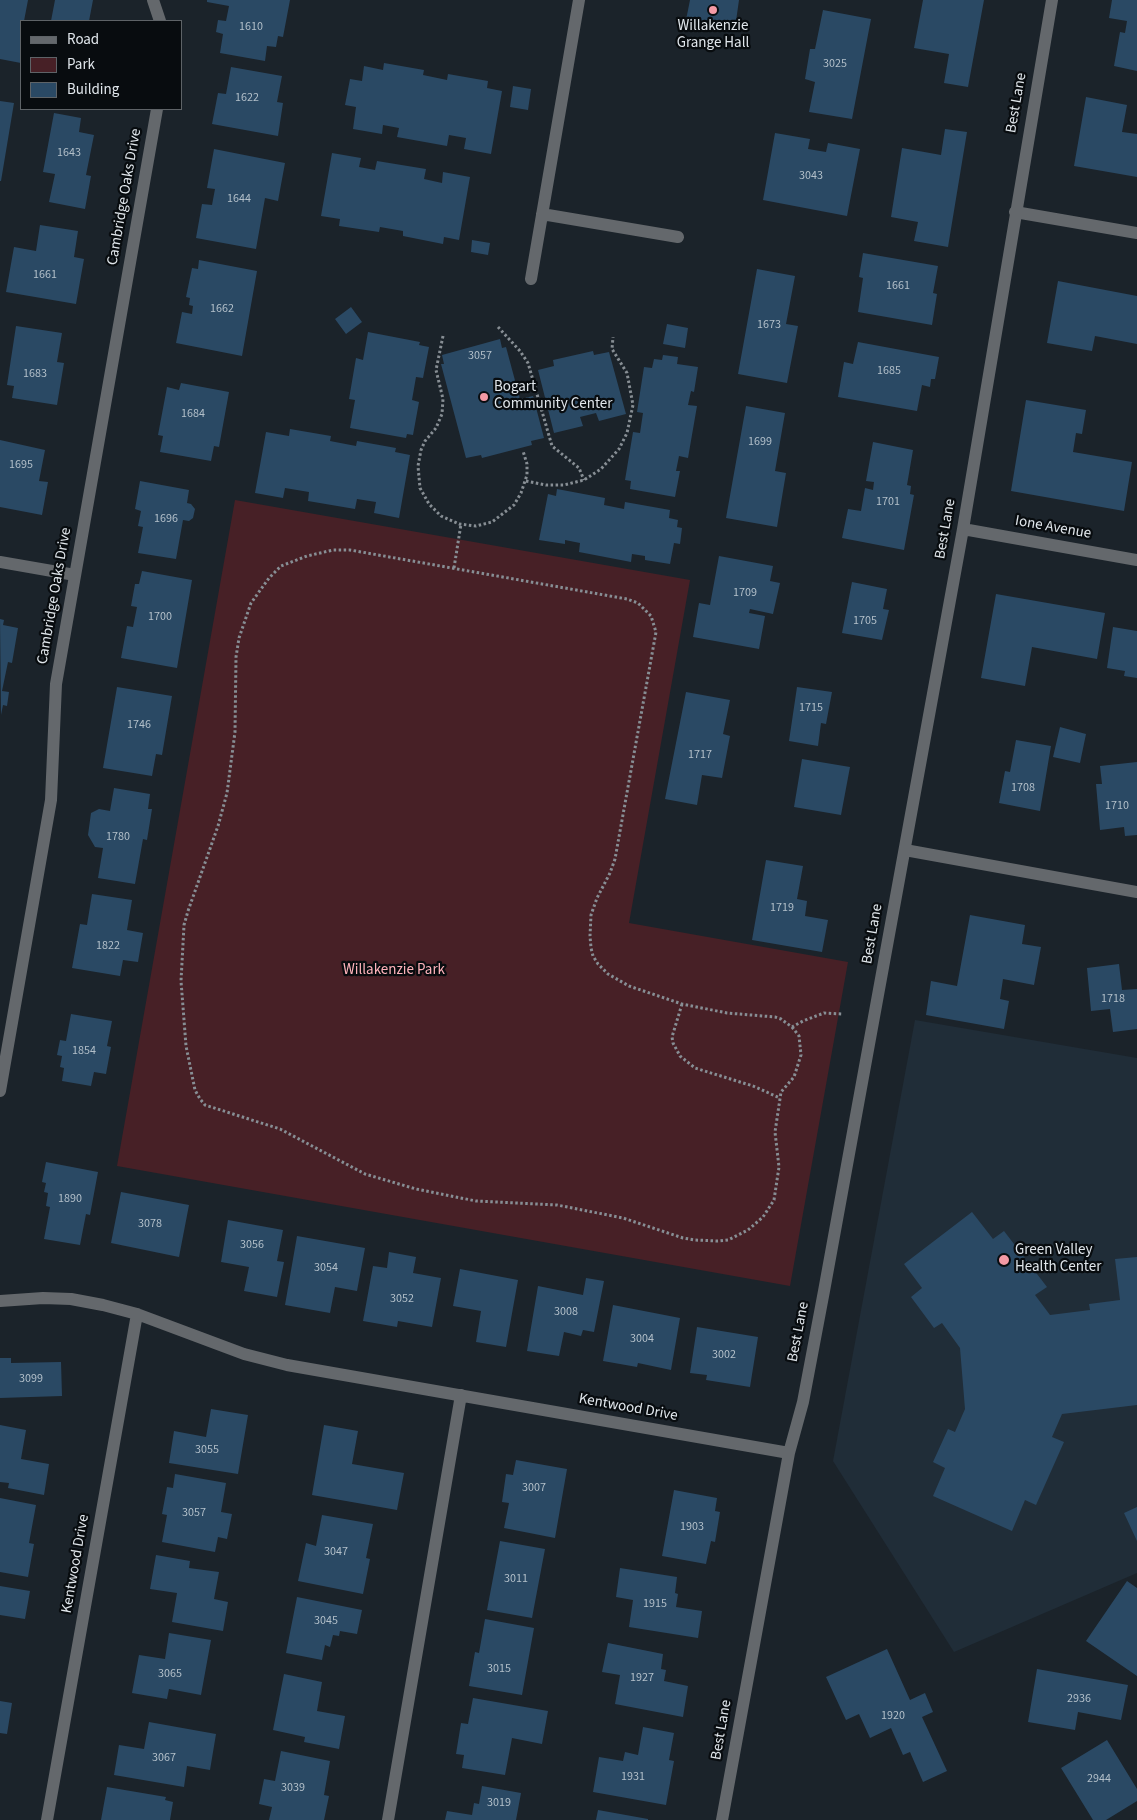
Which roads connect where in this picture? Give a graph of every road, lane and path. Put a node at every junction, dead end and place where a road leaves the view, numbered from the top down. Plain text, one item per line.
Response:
1 (153, 0) edge
2 (579, 0) edge
3 (1052, 0) edge
4 (160, 20) edge
5 (157, 110) edge
6 (1015, 212) junction
7 (542, 214) junction
8 (1137, 233) edge
9 (678, 237) dead end
10 (531, 279) dead end
11 (498, 327) dead end
12 (443, 336) dead end
13 (613, 337) dead end
14 (523, 451) dead end
15 (584, 480) junction
16 (526, 481) junction
17 (461, 524) junction
18 (963, 529) junction
19 (1137, 560) edge
20 (0, 562) edge
21 (454, 568) junction
22 (75, 575) junction
23 (905, 850) junction
24 (1137, 892) edge
25 (682, 1004) junction
26 (842, 1014) dead end
27 (792, 1027) junction
28 (0, 1091) edge
29 (780, 1098) junction
30 (0, 1301) edge
31 (137, 1314) junction
32 (461, 1396) junction
33 (789, 1453) junction
34 (46, 1820) edge
35 (388, 1820) edge
36 (722, 1820) edge

1 - 4 street
2 - 7 street
3 - 6 street, Best Lane
5 - 22 street, Cambridge Oaks Drive
6 - 8 street
6 - 18 street, Best Lane
7 - 9 street
7 - 10 street
11 - 15 path
12 - 17 path
13 - 15 path
14 - 16 path
15 - 16 path
16 - 17 path
17 - 21 path
18 - 19 street, Ione Avenue
18 - 23 street, Best Lane
20 - 22 street
21 - 25 path
21 - 29 path
22 - 28 street, Cambridge Oaks Drive
23 - 24 street
23 - 33 street, Best Lane
25 - 27 path
25 - 29 path
26 - 27 path
27 - 29 path
30 - 31 street, Kentwood Drive
31 - 32 street, Kentwood Drive
31 - 34 street, Kentwood Drive
32 - 33 street, Kentwood Drive
32 - 35 street
33 - 36 street, Best Lane

